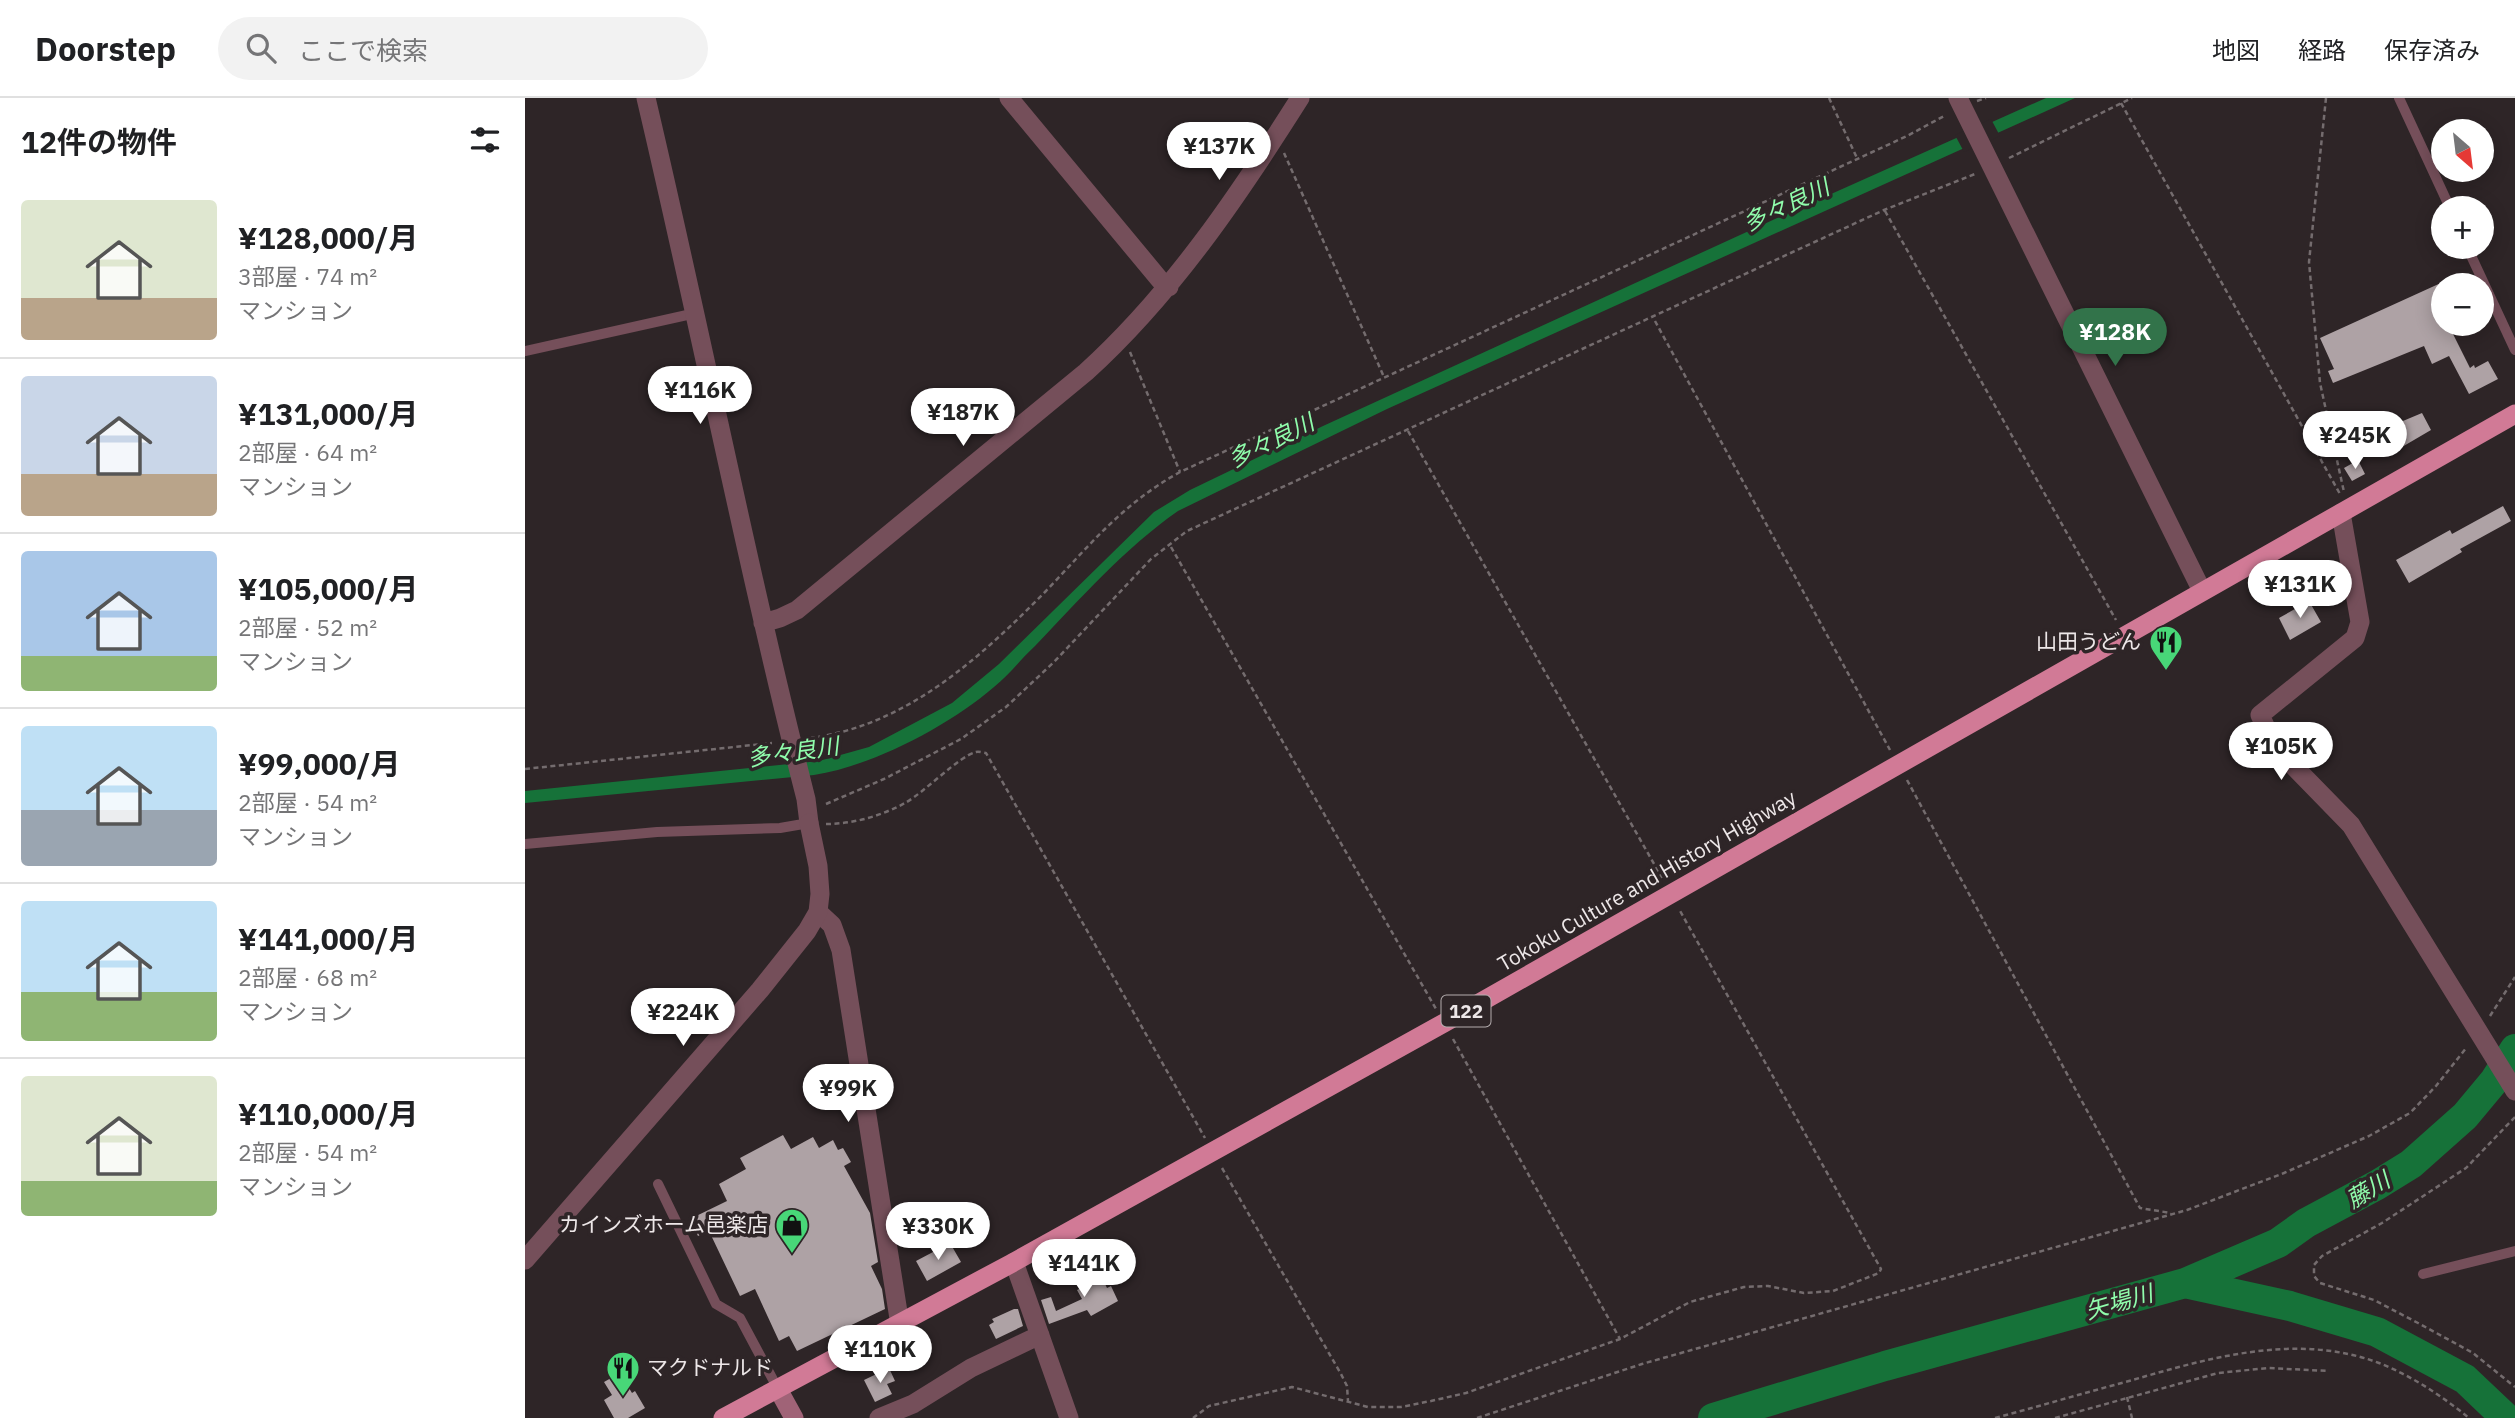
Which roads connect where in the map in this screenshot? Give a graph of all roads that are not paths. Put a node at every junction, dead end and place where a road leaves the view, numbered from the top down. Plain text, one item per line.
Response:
1 (646, 98) edge
2 (1009, 98) edge
3 (1300, 98) edge
4 (2399, 98) edge
5 (1962, 107) edge
6 (2444, 196) edge
7 (2473, 259) edge
8 (1170, 287) junction
9 (696, 313) junction
10 (2515, 350) edge
11 (525, 351) edge
12 (2515, 414) edge
13 (2347, 510) junction
14 (2202, 591) junction
15 (763, 623) junction
16 (807, 810) junction
17 (525, 844) edge
18 (818, 912) junction
19 (2515, 1091) edge
20 (658, 1184) dead end
21 (2515, 1251) edge
22 (525, 1260) edge
23 (1014, 1262) junction
24 (2423, 1275) dead end
25 (899, 1325) junction
26 (1040, 1335) junction
27 (778, 1389) junction
28 (723, 1418) edge
29 (794, 1418) edge
30 (879, 1418) edge
31 (1069, 1418) edge

1 - 9 street
2 - 8 street
3 - 8 street
4 - 6 lane
5 - 14 street
7 - 10 lane
8 - 15 street
9 - 11 lane
9 - 15 street
12 - 13 highway, Tokoku Culture and History Highway / 122
13 - 14 highway, Tokoku Culture and History Highway / 122
13 - 19 street
14 - 23 highway, Tokoku Culture and History Highway / 122
15 - 16 street
16 - 17 lane
16 - 18 street
18 - 22 street
18 - 25 street
20 - 27 lane
21 - 24 lane
23 - 25 highway, Tokoku Culture and History Highway / 122
23 - 26 street
25 - 27 highway, Tokoku Culture and History Highway / 122
26 - 30 street
26 - 31 street
27 - 28 highway, Tokoku Culture and History Highway / 122
27 - 29 main road

